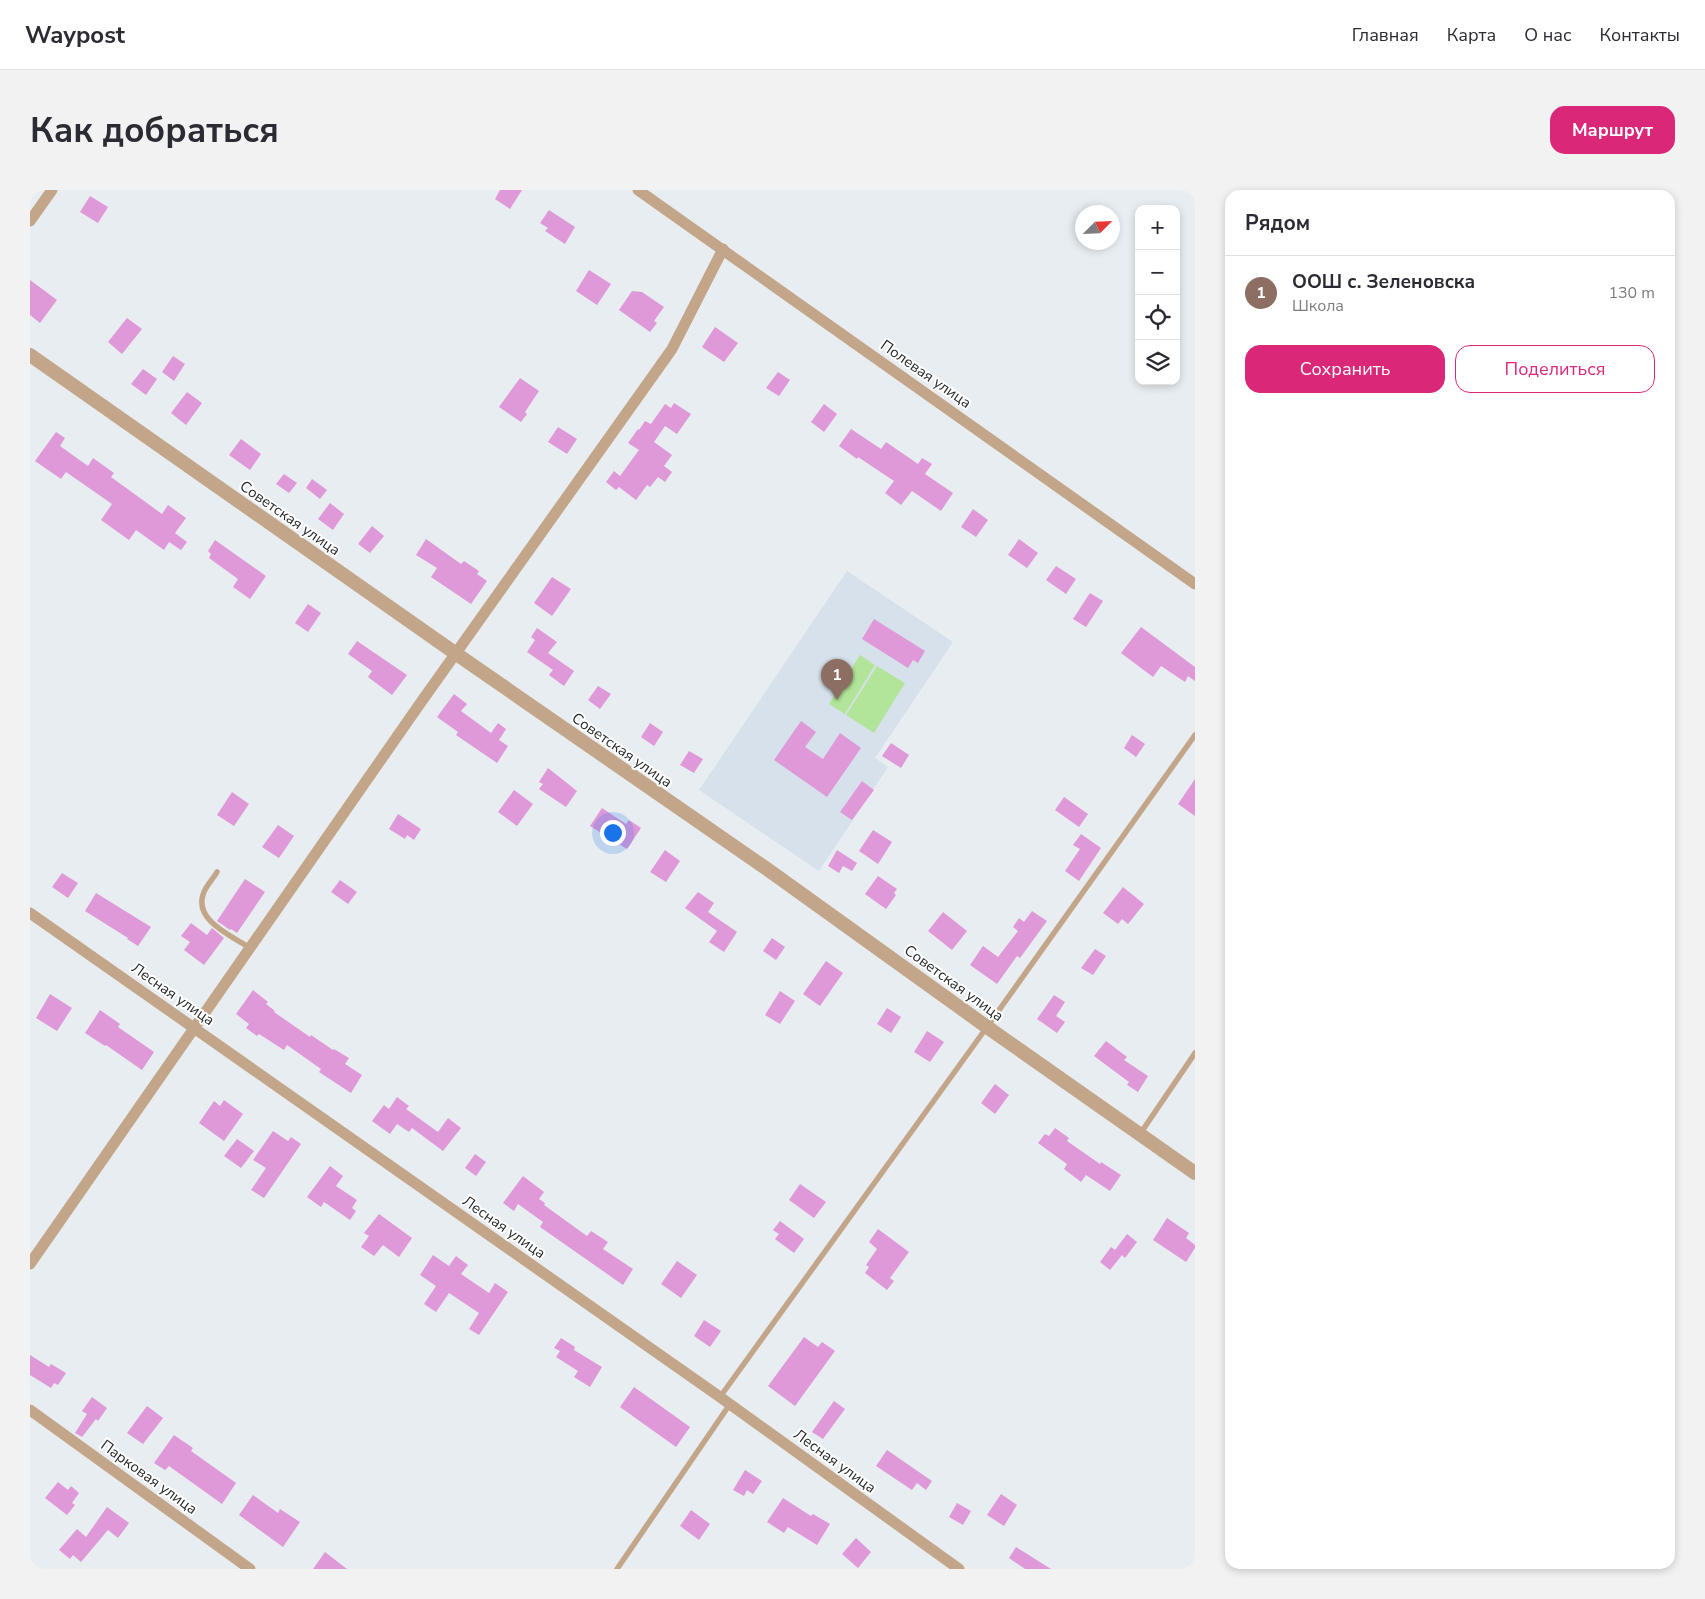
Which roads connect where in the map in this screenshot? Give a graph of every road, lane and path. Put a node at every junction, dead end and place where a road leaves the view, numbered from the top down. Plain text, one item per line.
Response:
1 (52, 190) edge
2 (638, 190) edge
3 (30, 221) edge
4 (724, 249) junction
5 (30, 355) edge
6 (1195, 584) edge
7 (455, 653) junction
8 (1195, 735) edge
9 (217, 872) dead end
10 (30, 913) edge
11 (250, 948) junction
12 (987, 1027) junction
13 (195, 1028) junction
14 (1195, 1053) edge
15 (1140, 1134) junction
16 (1195, 1173) edge
17 (30, 1264) edge
18 (720, 1397) junction
19 (730, 1404) junction
20 (30, 1410) edge
21 (250, 1569) edge
22 (617, 1569) edge
23 (958, 1569) edge

1 - 3 street
2 - 4 street, Полевая улица
4 - 6 street, Полевая улица
4 - 7 street
5 - 7 street, Советская улица
7 - 11 street
7 - 12 street, Советская улица
8 - 12 lane
9 - 11 lane
10 - 13 street, Лесная улица
11 - 13 street
12 - 15 street, Советская улица
12 - 18 lane
13 - 17 street
13 - 18 street, Лесная улица
14 - 15 lane
15 - 16 street, Советская улица
18 - 19 street, Лесная улица
19 - 22 lane
19 - 23 street, Лесная улица
20 - 21 street, Парковая улица

